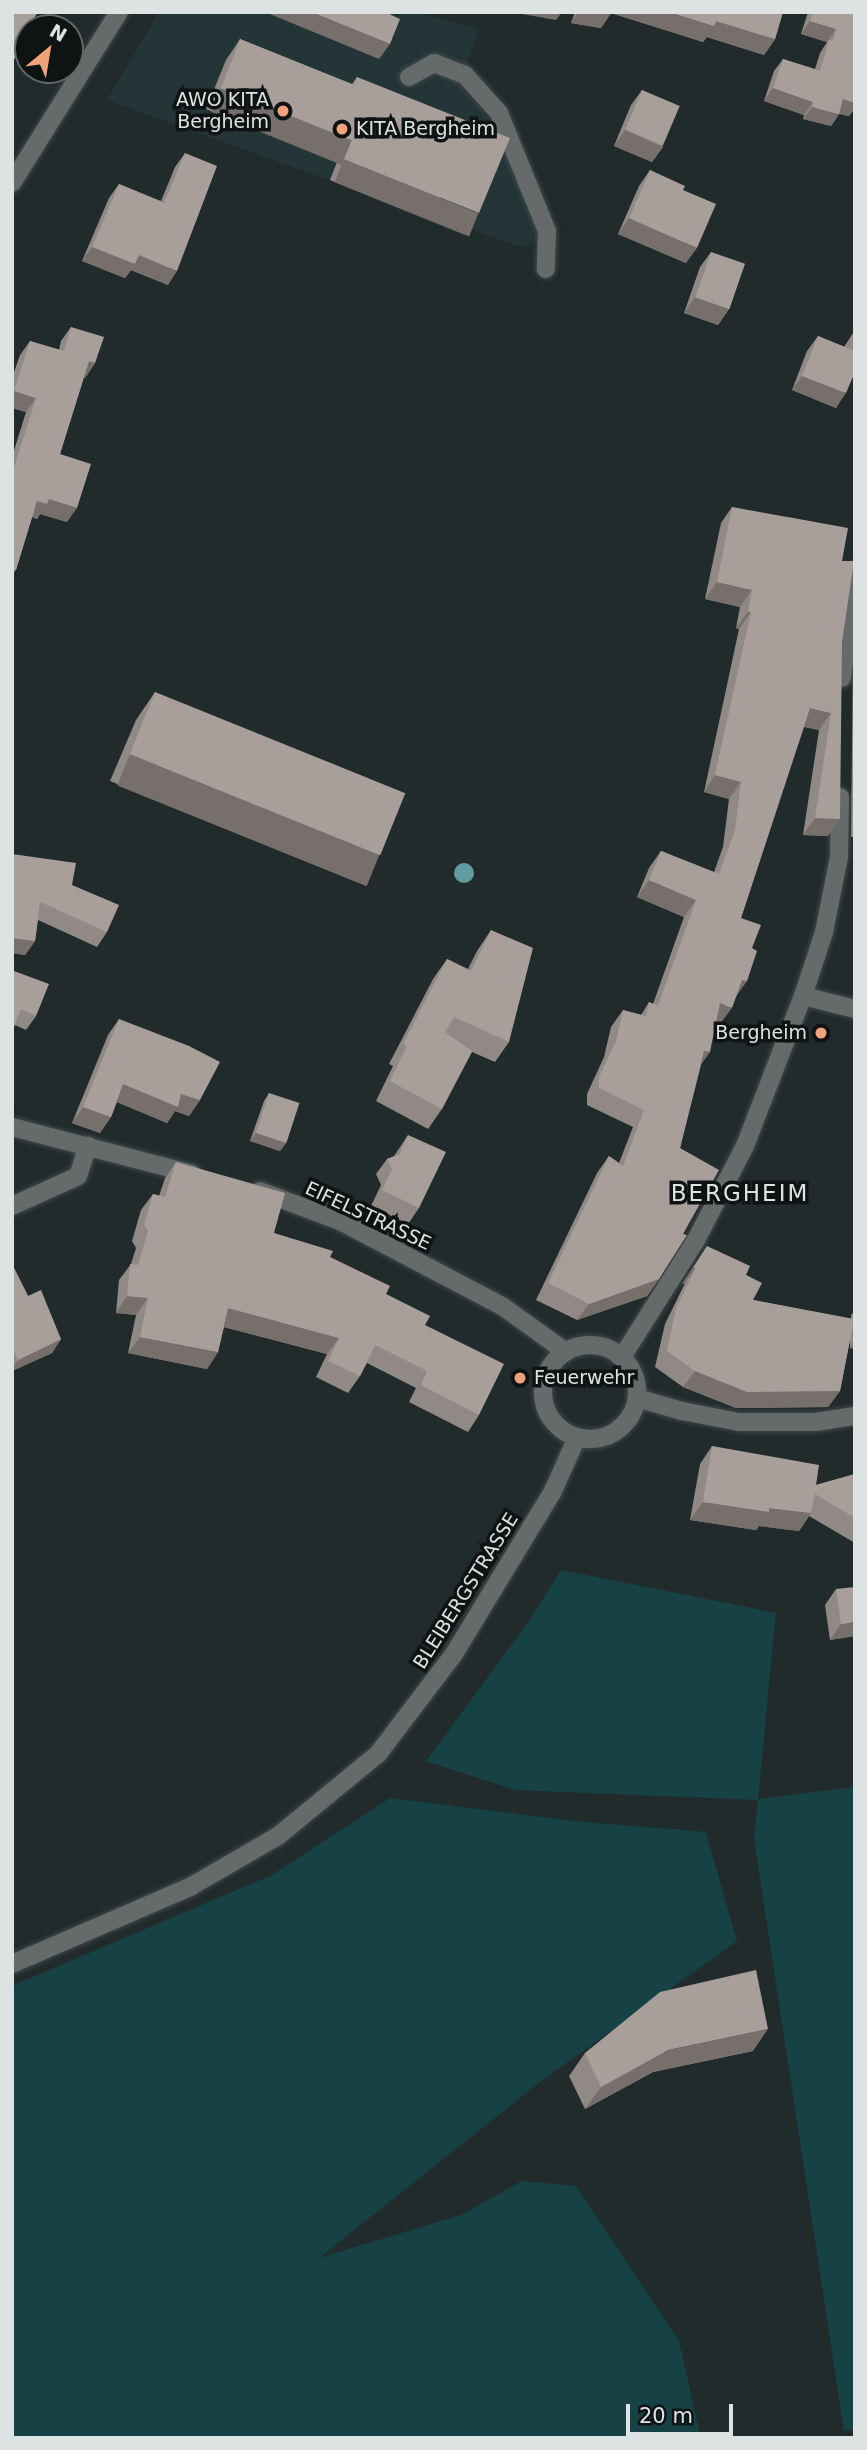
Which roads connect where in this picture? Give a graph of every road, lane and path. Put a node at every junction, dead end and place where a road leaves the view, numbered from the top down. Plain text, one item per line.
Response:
1 (119, 12) edge
2 (409, 77) dead end
3 (12, 183) edge
4 (546, 269) dead end
5 (855, 572) edge
6 (841, 698) edge
7 (840, 778) edge
8 (803, 996) junction
9 (855, 1009) edge
10 (12, 1127) edge
11 (88, 1146) junction
12 (205, 1177) edge
13 (244, 1187) edge
14 (12, 1206) edge
15 (566, 1352) junction
16 (622, 1357) junction
17 (637, 1398) junction
18 (855, 1416) edge
19 (577, 1437) junction
20 (12, 1964) edge

1 - 3 street
2 - 4 street
5 - 6 street
7 - 8 street
8 - 9 street
8 - 16 street
10 - 11 street
11 - 12 street
11 - 14 street
13 - 15 street, EIFELSTRASSE
15 - 16 street
15 - 19 street
16 - 17 street
17 - 18 street
17 - 19 street
19 - 20 street, BLEIBERGSTRASSE

